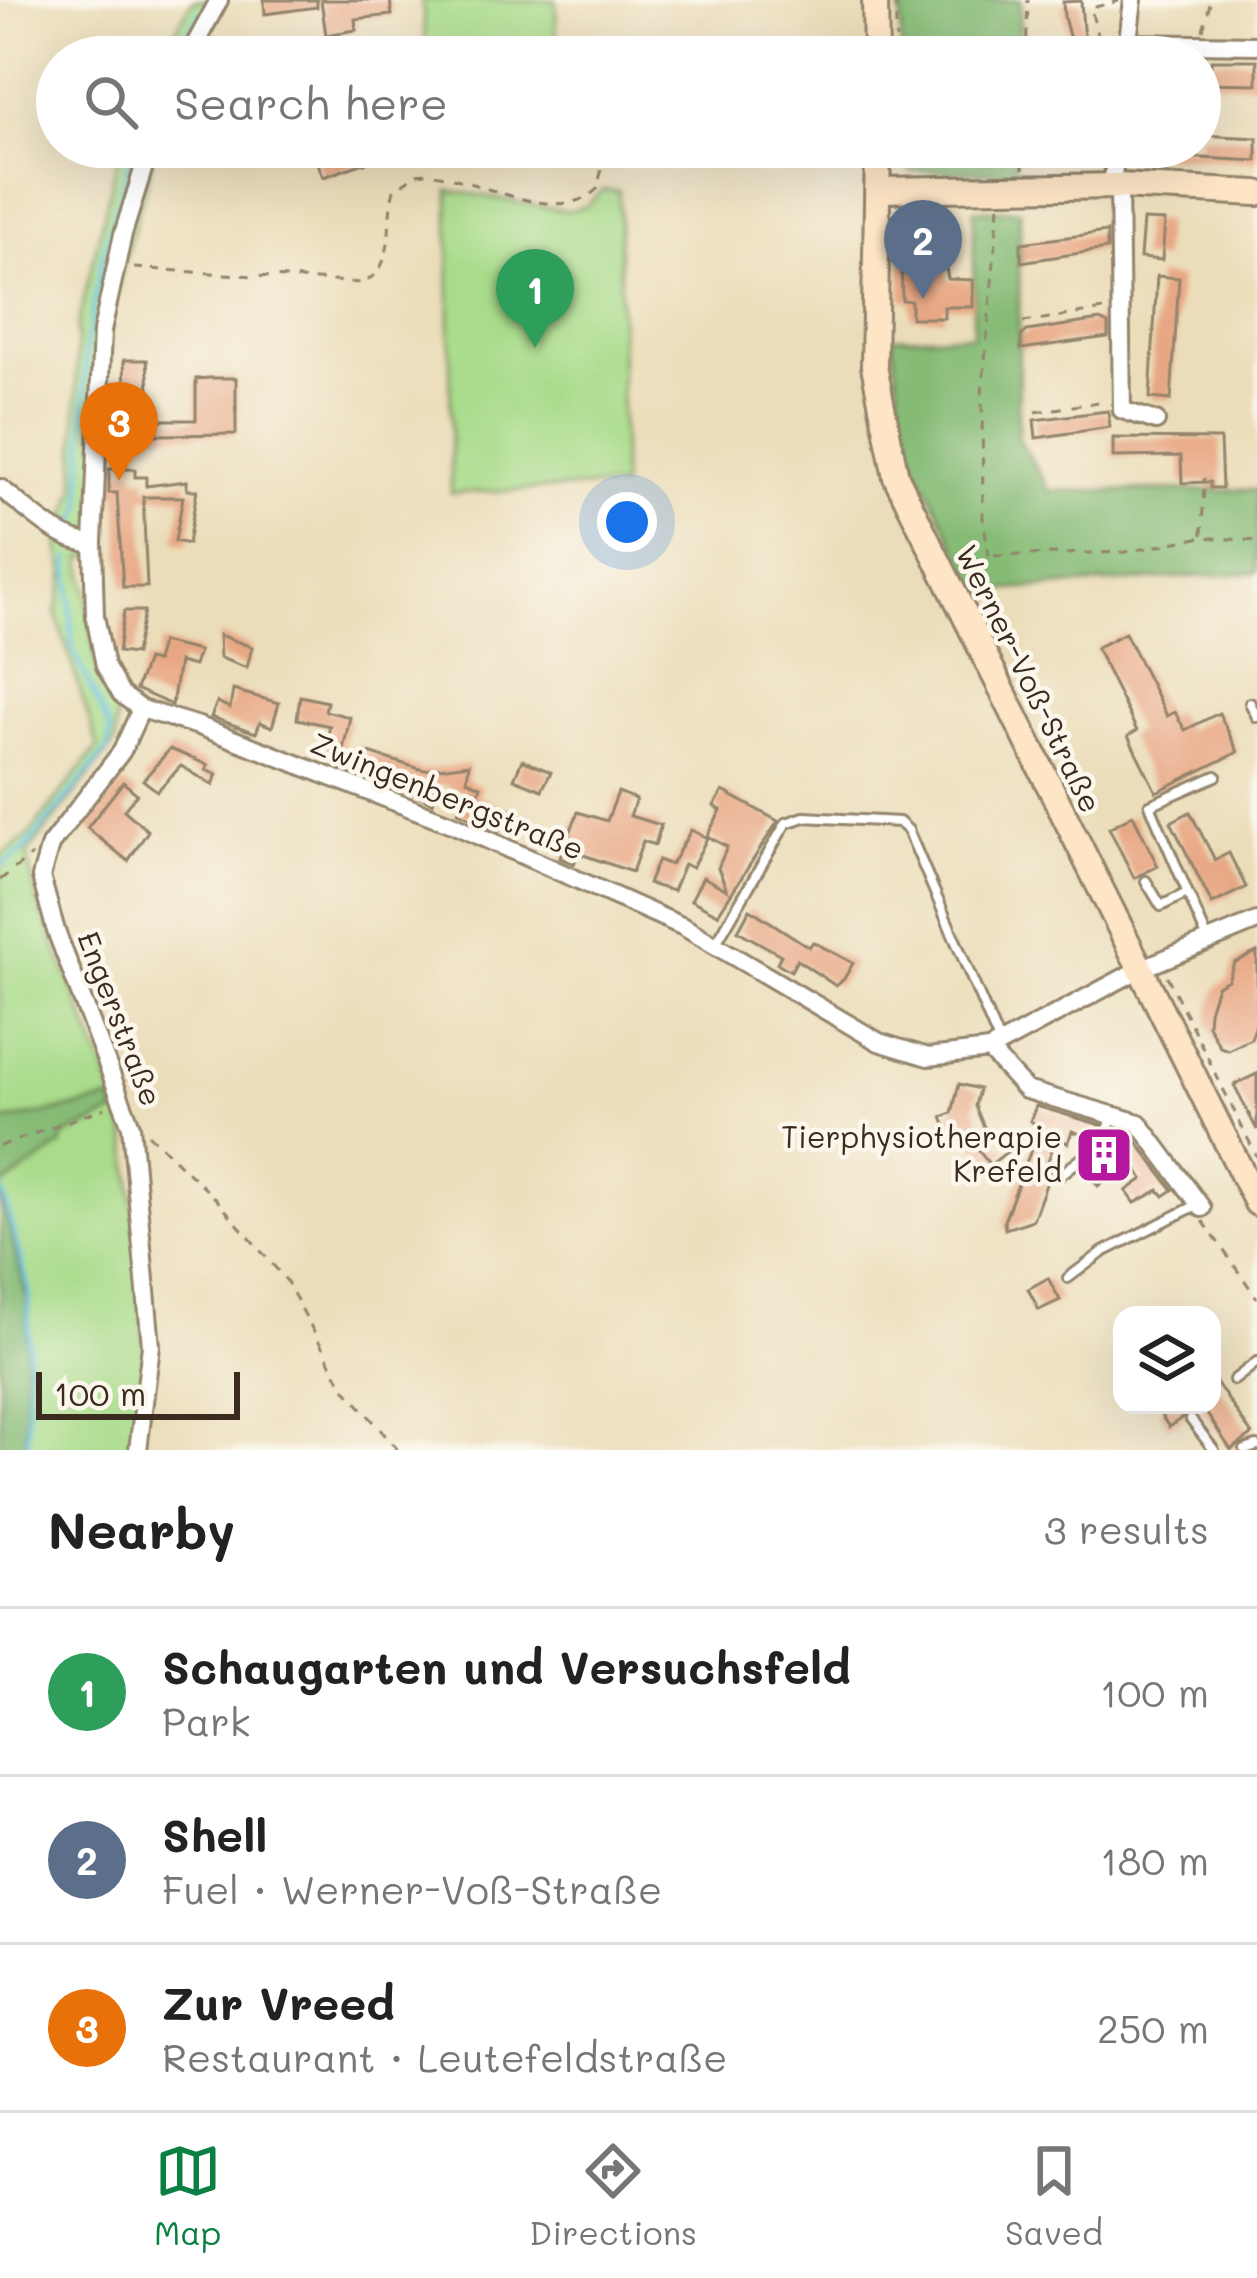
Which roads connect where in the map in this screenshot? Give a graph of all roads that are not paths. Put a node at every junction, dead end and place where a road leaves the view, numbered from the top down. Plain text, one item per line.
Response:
1 (219, 0) edge
2 (875, 0) edge
3 (1133, 0) edge
4 (199, 36) edge
5 (876, 36) edge
6 (1129, 36) edge
7 (1221, 44) edge
8 (1257, 44) edge
9 (144, 168) edge
10 (879, 168) edge
11 (1115, 168) edge
12 (1115, 182) junction
13 (880, 190) junction
14 (1257, 193) edge
15 (1156, 421) dead end
16 (0, 488) edge
17 (93, 543) junction
18 (1250, 703) dead end
19 (141, 710) junction
20 (1257, 717) edge
21 (1216, 776) dead end
22 (1146, 880) dead end
23 (1187, 893) junction
24 (1257, 921) edge
25 (1208, 940) junction
26 (715, 945) junction
27 (1149, 965) junction
28 (994, 1047) junction
29 (1114, 1113) junction
30 (1059, 1176) dead end
31 (1257, 1203) edge
32 (1201, 1206) joint
33 (1068, 1278) dead end
34 (1257, 1362) edge
35 (1234, 1380) dead end
36 (1191, 1420) dead end
37 (1257, 1446) edge
38 (137, 1450) edge
39 (1214, 1450) edge
40 (1245, 1450) edge

1 - 4 street
2 - 5 main road
3 - 6 street
7 - 8 street
9 - 17 street
10 - 13 main road, Werner-Voß-Straße
11 - 12 street
12 - 13 main road
12 - 14 main road
12 - 15 street
13 - 27 main road, Werner-Voß-Straße
16 - 17 street
17 - 19 street
18 - 20 lane
19 - 26 street, Zwingenbergstraße
19 - 38 street, Engerstraße
21 - 23 lane
22 - 23 lane
23 - 25 lane
24 - 25 street, Zwingenbergstraße
25 - 27 street, Zwingenbergstraße
26 - 28 street, Zwingenbergstraße
26 - 28 lane
27 - 28 street, Zwingenbergstraße
27 - 31 main road, Werner-Voß-Straße
28 - 29 street
29 - 30 lane
29 - 32 street
32 - 33 lane
34 - 35 lane
36 - 39 lane
37 - 40 lane

